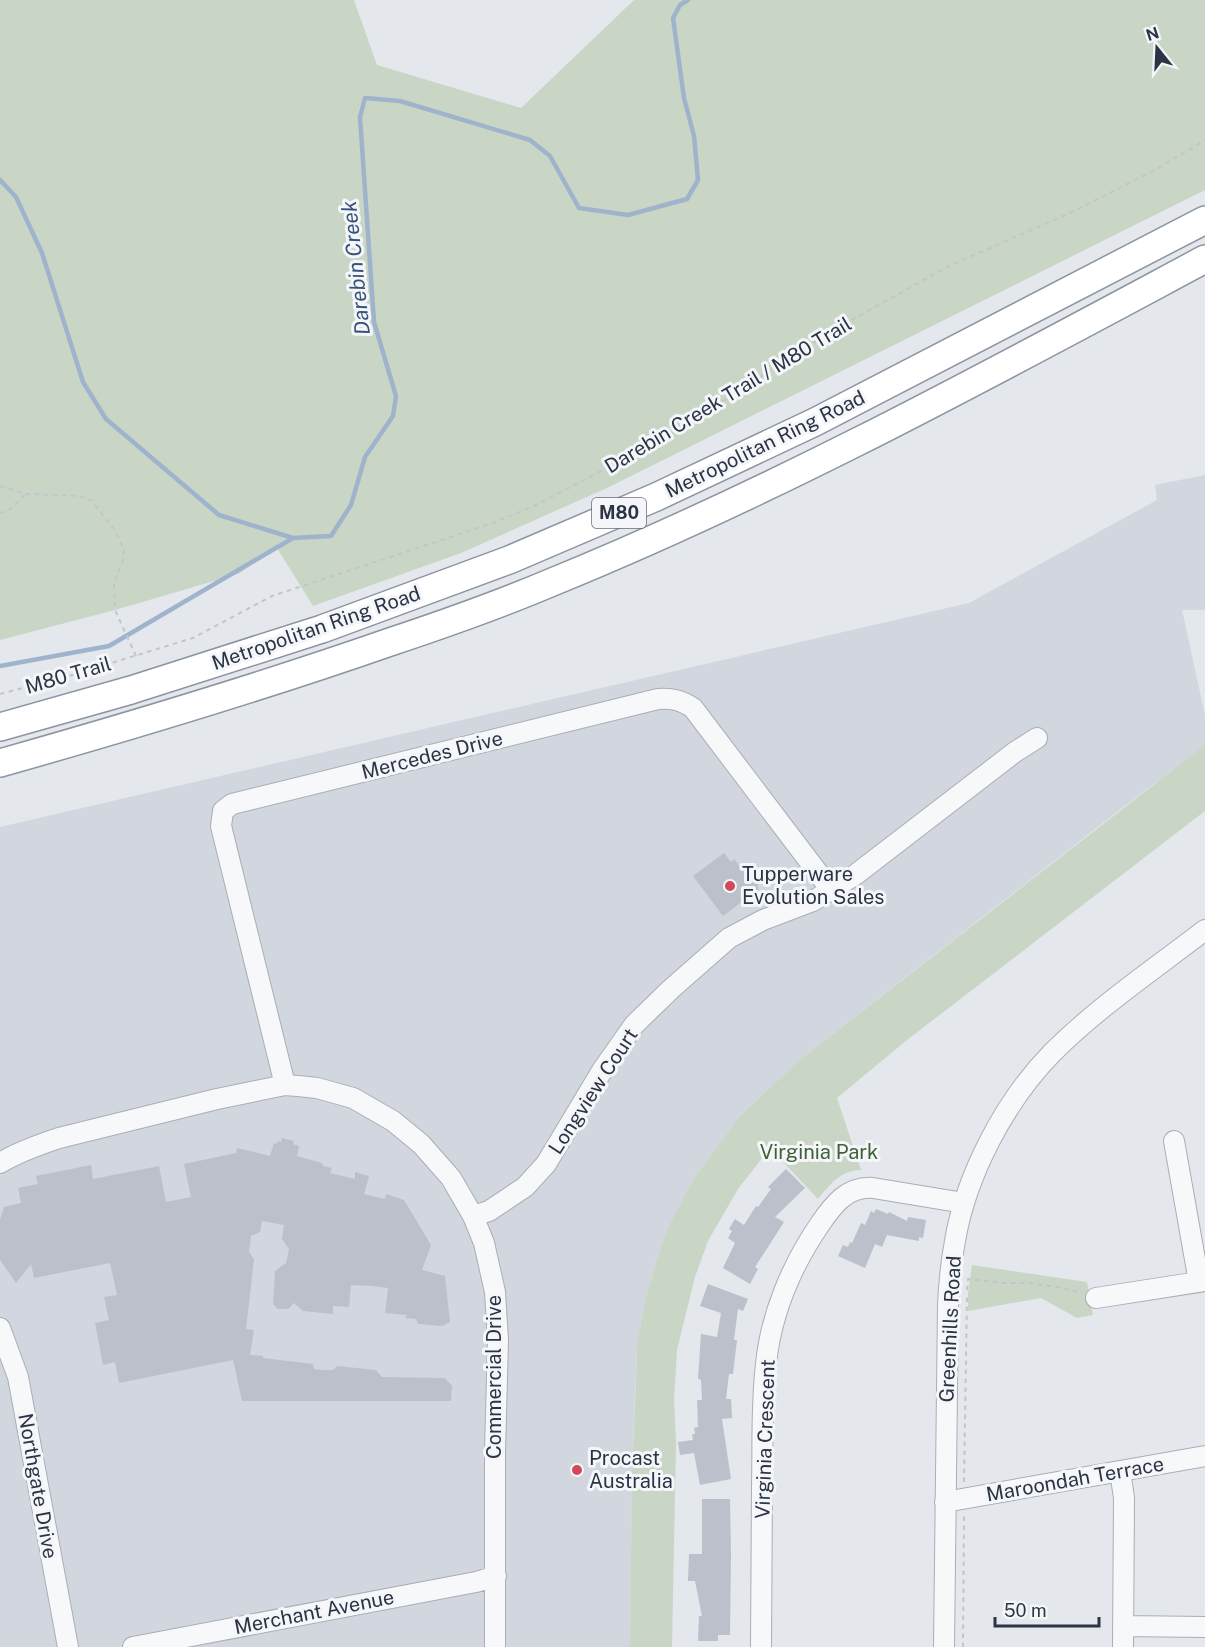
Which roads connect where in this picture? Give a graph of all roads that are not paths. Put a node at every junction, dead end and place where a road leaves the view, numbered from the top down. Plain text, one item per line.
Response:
1 (1205, 220) edge
2 (1205, 259) edge
3 (0, 727) edge
4 (1037, 738) dead end
5 (0, 763) edge
6 (831, 890) junction
7 (1205, 930) edge
8 (285, 1085) junction
9 (1174, 1141) dead end
10 (0, 1163) edge
11 (964, 1203) junction
12 (473, 1216) junction
13 (1202, 1281) edge
14 (1096, 1298) road end
15 (0, 1328) edge
16 (1205, 1456) edge
17 (1120, 1471) junction
18 (955, 1500) junction
19 (496, 1576) junction
20 (1124, 1626) junction
21 (1205, 1627) edge
22 (68, 1647) edge
23 (133, 1647) edge
24 (495, 1647) edge
25 (761, 1647) edge
26 (944, 1647) edge
27 (1123, 1647) edge

1 - 3 highway, Metropolitan Ring Road / M80
2 - 5 highway, Metropolitan Ring Road / M80
4 - 6 street, Longview Court
6 - 8 street, Mercedes Drive
6 - 12 street, Longview Court
7 - 11 street, Greenhills Road
8 - 10 street, Commercial Drive
8 - 12 street, Commercial Drive
9 - 13 street
11 - 18 street, Greenhills Road
11 - 25 street, Virginia Crescent
12 - 19 street, Commercial Drive
13 - 14 street
15 - 22 street, Northgate Drive
16 - 17 street, Maroondah Terrace
17 - 18 street, Maroondah Terrace
17 - 20 street
18 - 26 street, Greenhills Road
19 - 23 street, Merchant Avenue
19 - 24 street, Commercial Drive
20 - 21 street
20 - 27 street

